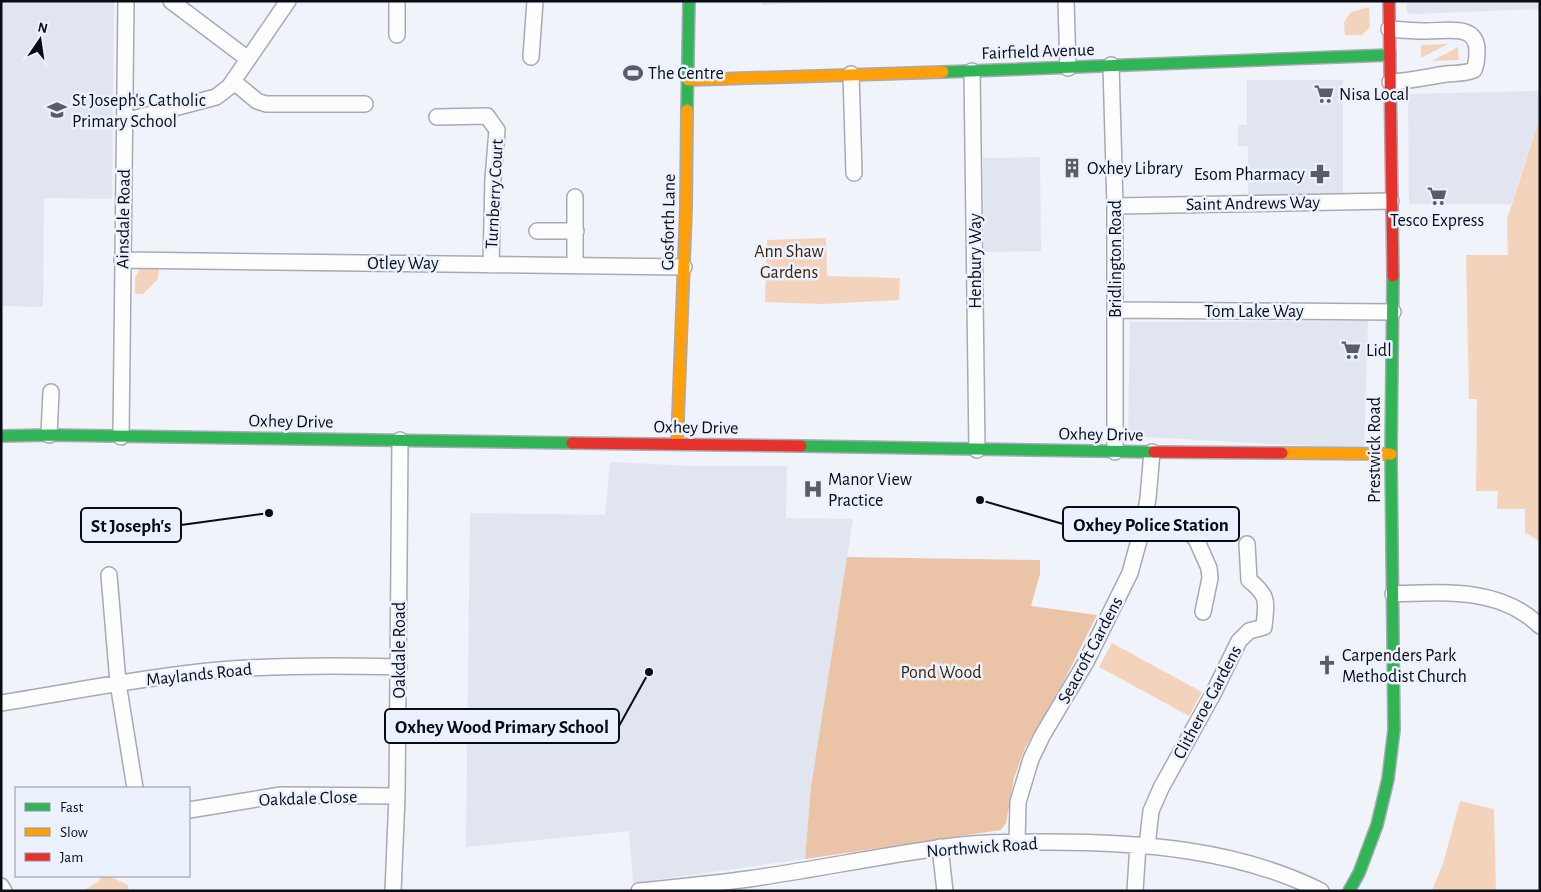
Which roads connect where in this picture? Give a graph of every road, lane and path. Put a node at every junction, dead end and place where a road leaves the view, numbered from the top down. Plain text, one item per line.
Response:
1 (126, 1) edge
2 (170, 1) edge
3 (288, 1) edge
4 (397, 1) edge
5 (535, 1) edge
6 (689, 1) edge
7 (1066, 1) edge
8 (1389, 1) edge
9 (1389, 29) junction
10 (397, 35) dead end
11 (1390, 55) junction
12 (531, 58) dead end
13 (248, 60) junction
14 (1111, 66) junction
15 (1068, 68) junction
16 (972, 71) junction
17 (851, 74) junction
18 (688, 80) junction
19 (233, 81) junction
20 (1390, 82) junction
21 (365, 104) dead end
22 (437, 117) dead end
23 (125, 121) junction
24 (854, 173) dead end
25 (575, 197) dead end
26 (1391, 201) junction
27 (1115, 206) junction
28 (536, 231) dead end
29 (576, 231) junction
30 (122, 260) junction
31 (491, 265) junction
32 (575, 266) junction
33 (684, 267) junction
34 (1115, 310) junction
35 (1392, 312) junction
36 (51, 392) dead end
37 (49, 434) junction
38 (1, 436) edge
39 (121, 437) junction
40 (400, 440) junction
41 (677, 444) junction
42 (977, 450) junction
43 (1115, 452) junction
44 (1152, 452) junction
45 (1391, 454) junction
46 (1144, 522) junction
47 (1247, 544) dead end
48 (109, 576) dead end
49 (1393, 594) junction
50 (1203, 612) dead end
51 (1540, 626) edge
52 (399, 667) junction
53 (118, 683) junction
54 (1, 704) edge
55 (135, 787) edge
56 (397, 796) junction
57 (190, 810) edge
58 (1017, 842) junction
59 (1143, 846) junction
60 (940, 847) junction
61 (747, 885) edge
62 (1, 886) edge
63 (4, 891) edge
64 (393, 891) edge
65 (639, 891) edge
66 (945, 891) edge
67 (1134, 891) edge
68 (1321, 891) edge
69 (1349, 891) edge

1 - 23 street, Ainsdale Road
2 - 13 street
3 - 13 street
4 - 10 street
5 - 12 street
6 - 18 street, Gosforth Lane
7 - 15 street
8 - 9 street, Prestwick Road
9 - 11 street, Prestwick Road
9 - 20 street
11 - 14 street, Fairfield Avenue
11 - 20 street, Prestwick Road
13 - 19 street
14 - 15 street, Fairfield Avenue
14 - 27 street, Bridlington Road
15 - 16 street, Fairfield Avenue
16 - 17 street, Fairfield Avenue
16 - 42 street, Henbury Way
17 - 18 street, Fairfield Avenue
17 - 24 street
18 - 33 street, Gosforth Lane
19 - 21 street
19 - 23 street
20 - 26 street, Prestwick Road
22 - 31 street, Turnberry Court
23 - 30 street, Ainsdale Road
25 - 29 street
26 - 27 street, Saint Andrews Way
26 - 35 street, Prestwick Road
27 - 34 street, Bridlington Road
28 - 29 street
29 - 32 street
30 - 31 street, Otley Way
30 - 39 street, Ainsdale Road
31 - 32 street, Otley Way
32 - 33 street, Otley Way
33 - 41 street, Gosforth Lane
34 - 35 street, Tom Lake Way
34 - 43 street, Bridlington Road
35 - 45 street, Prestwick Road
36 - 37 street
37 - 38 street, Oxhey Drive
37 - 39 street, Oxhey Drive
39 - 40 street, Oxhey Drive
40 - 41 street, Oxhey Drive
40 - 52 street, Oakdale Road
41 - 42 street, Oxhey Drive
42 - 43 street, Oxhey Drive
43 - 44 street, Oxhey Drive
44 - 45 street, Oxhey Drive
44 - 46 street, Seacroft Gardens
45 - 49 street, Prestwick Road
46 - 50 street
46 - 58 street, Seacroft Gardens
47 - 59 street, Clitheroe Gardens
48 - 53 street
49 - 51 street
49 - 69 street, Prestwick Road
52 - 53 street, Maylands Road
52 - 56 street, Oakdale Road
53 - 54 street, Maylands Road
53 - 55 street
56 - 57 street, Oakdale Close
56 - 64 street, Oakdale Road
58 - 59 street, Northwick Road
58 - 60 street, Northwick Road
59 - 67 street
59 - 68 street, Northwick Road
60 - 61 street, Northwick Road
60 - 66 street
61 - 65 street, Northwick Road
62 - 63 street

